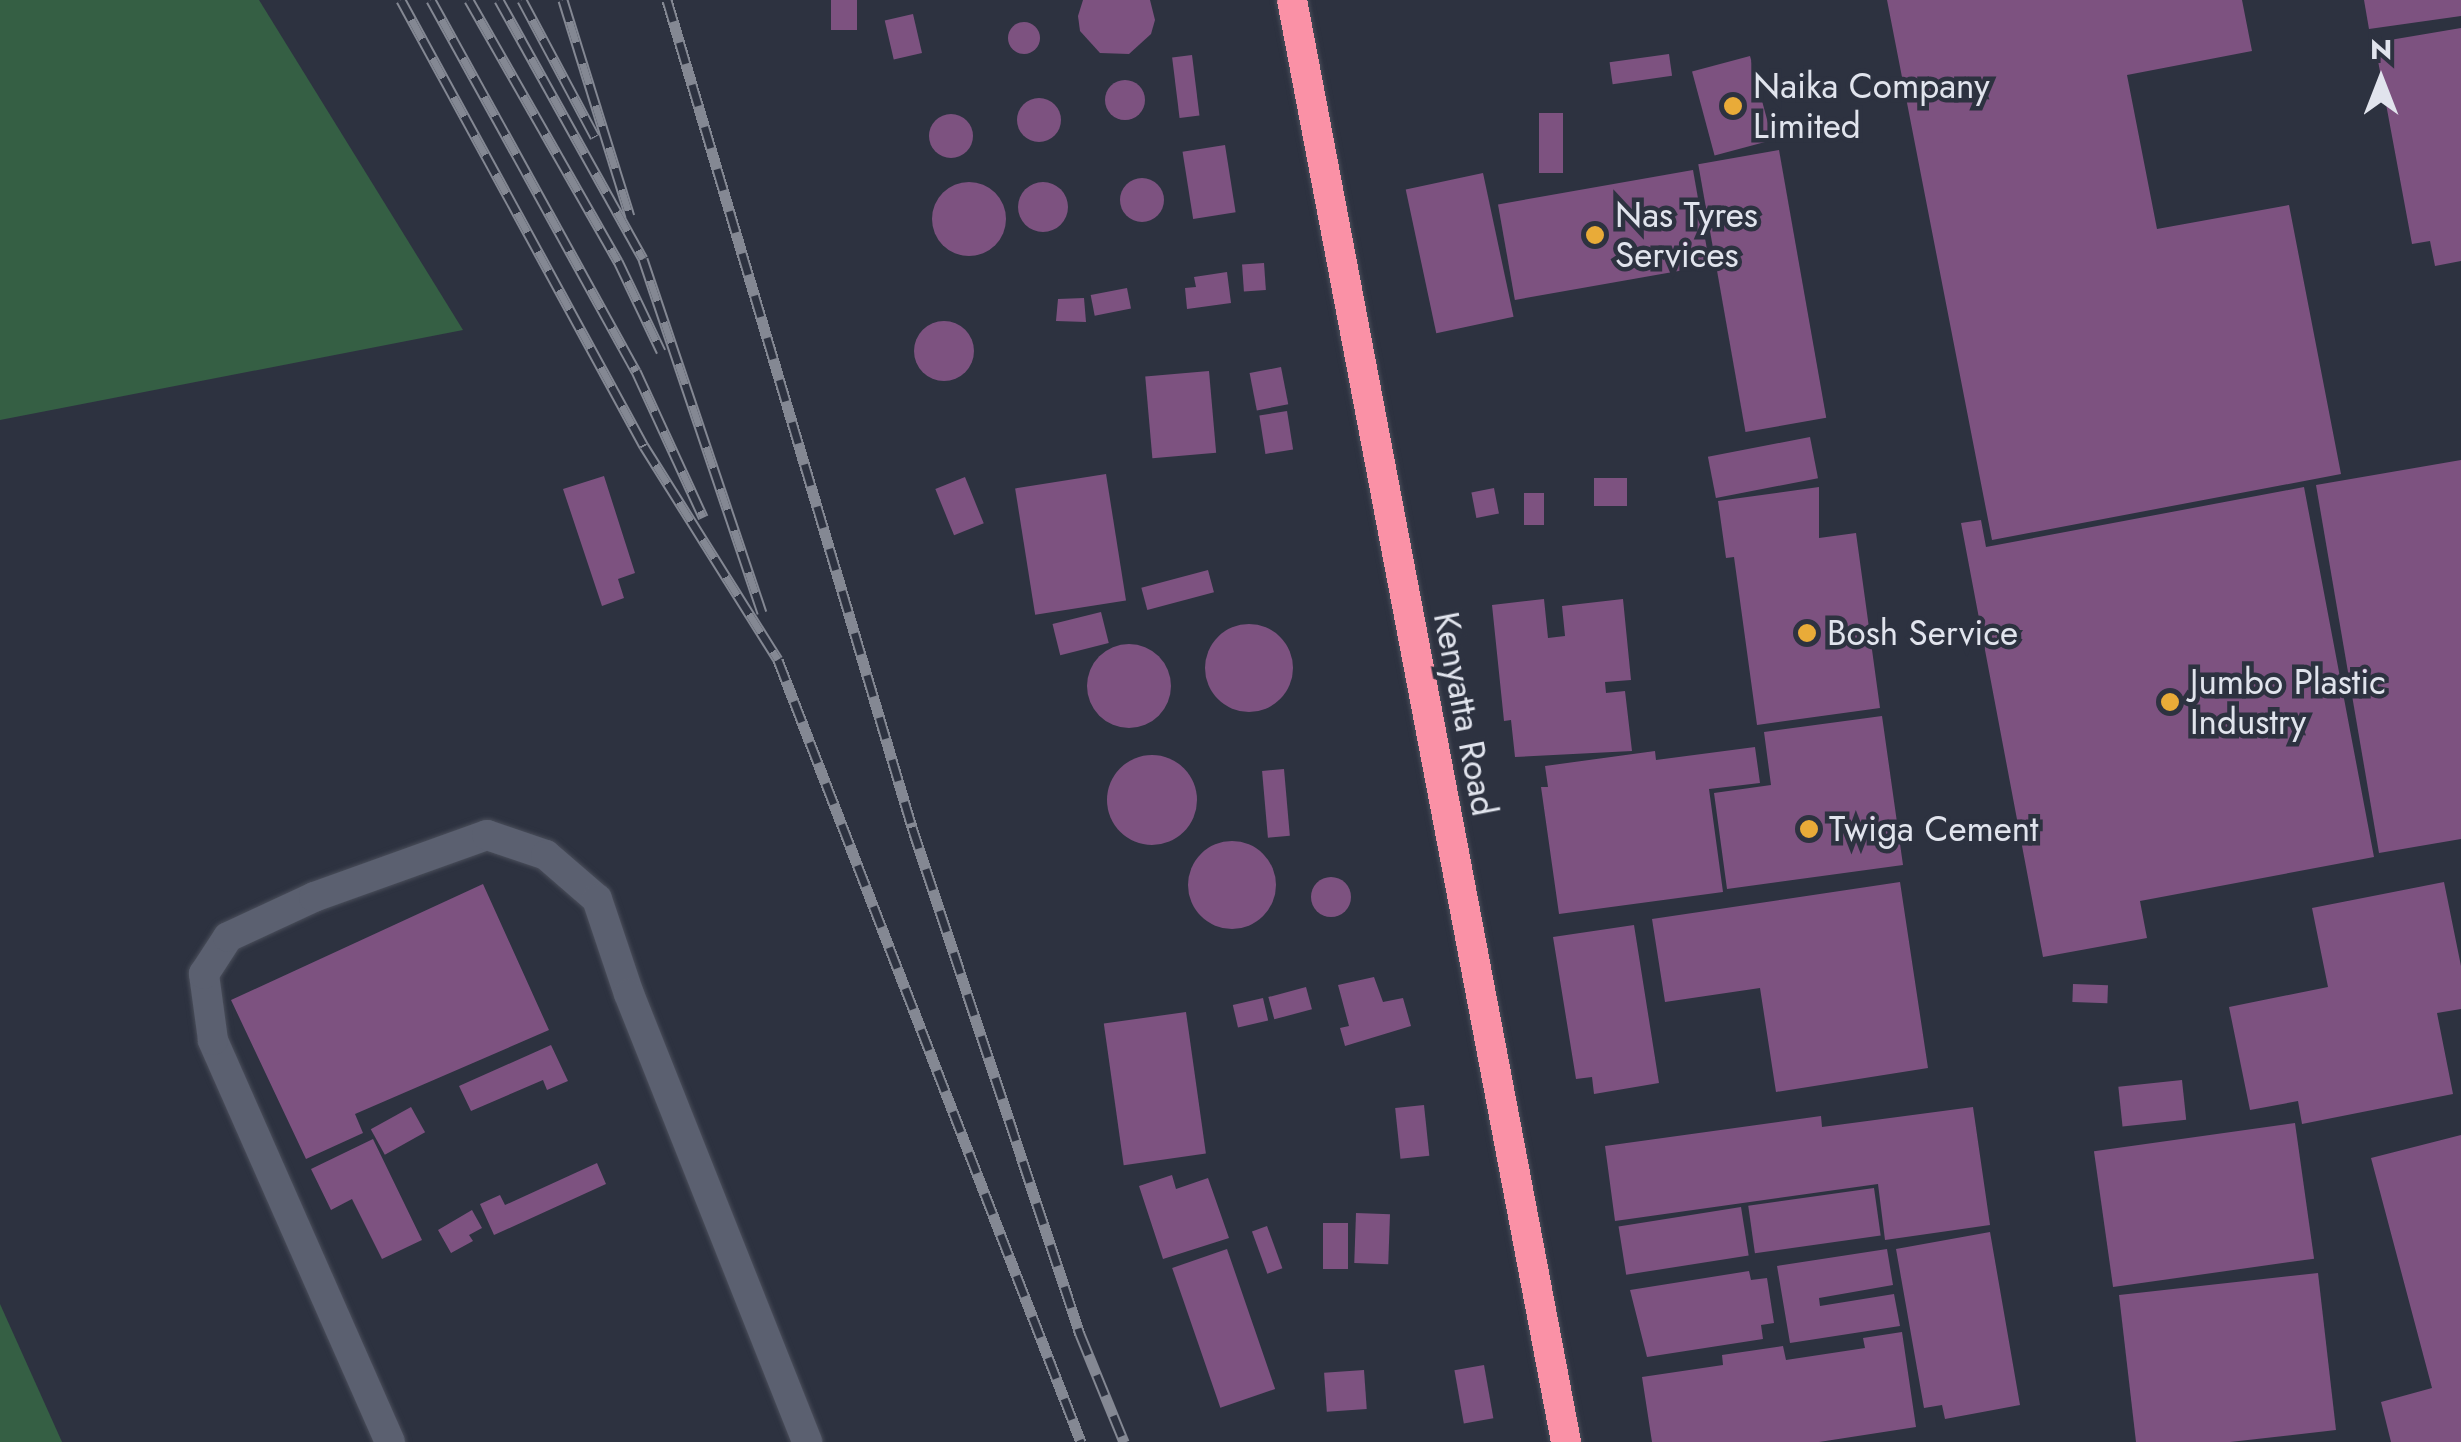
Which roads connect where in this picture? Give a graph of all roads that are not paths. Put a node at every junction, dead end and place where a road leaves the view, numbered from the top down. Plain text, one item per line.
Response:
1 (1292, 0) edge
2 (390, 1442) edge
3 (807, 1442) edge
4 (1566, 1442) edge

1 - 4 highway, Kenyatta Road
2 - 3 street

